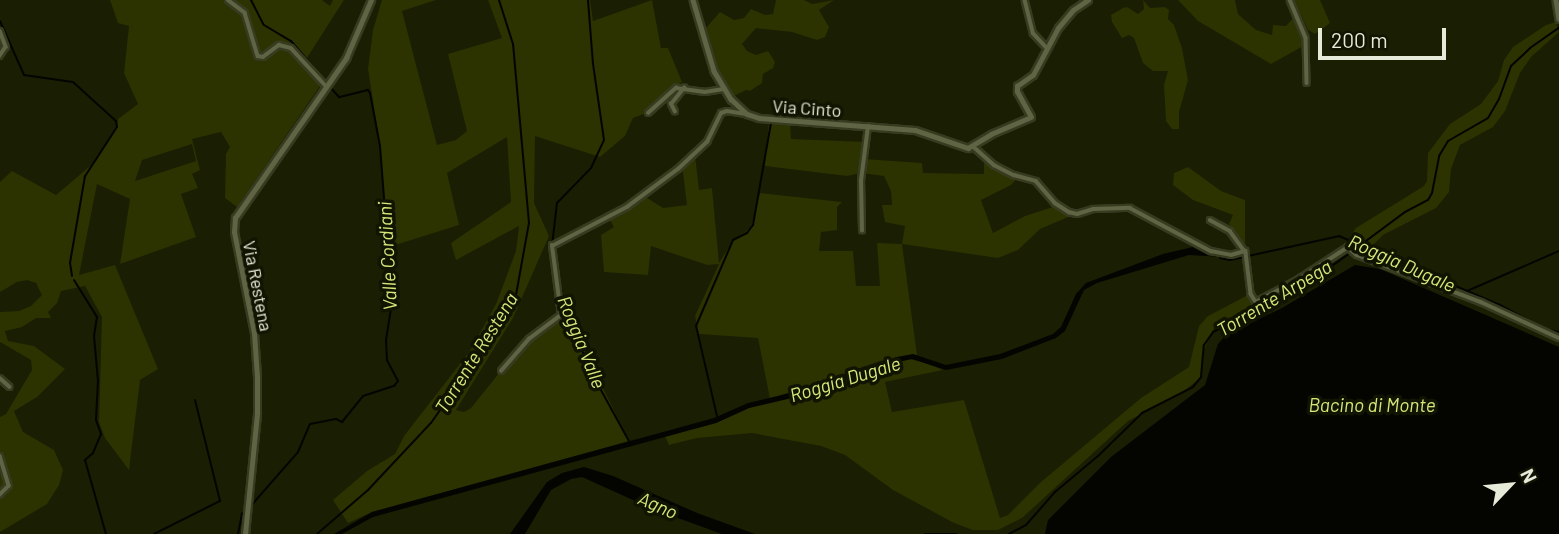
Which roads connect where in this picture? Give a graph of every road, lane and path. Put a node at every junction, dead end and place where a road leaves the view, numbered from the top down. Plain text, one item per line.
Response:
1 (228, 0) edge
2 (371, 0) edge
3 (693, 0) edge
4 (1025, 0) edge
5 (1088, 0) edge
6 (1290, 0) edge
7 (1556, 0) edge
8 (1559, 19) edge
9 (0, 31) edge
10 (1048, 49) junction
11 (0, 56) edge
12 (1307, 83) dead end
13 (327, 87) junction
14 (684, 88) junction
15 (725, 89) junction
16 (675, 112) dead end
17 (648, 113) dead end
18 (747, 114) junction
19 (868, 126) junction
20 (974, 147) junction
21 (1210, 220) dead end
22 (862, 231) dead end
23 (1246, 254) junction
24 (1559, 338) edge
25 (501, 371) dead end
26 (0, 378) edge
27 (10, 387) dead end
28 (0, 456) edge
29 (0, 495) edge
30 (245, 534) edge

1 - 13 street
2 - 13 street, Via Restena
3 - 15 street, Via Cinto
4 - 10 street
5 - 10 street
6 - 12 street
7 - 8 street
9 - 11 street
10 - 20 street
13 - 30 street, Via Restena
14 - 15 street
14 - 16 street
14 - 17 street
15 - 18 street, Via Cinto
18 - 19 street, Via Cinto
18 - 25 street
19 - 20 street, Via Cinto
19 - 22 street
20 - 23 street
21 - 23 street
23 - 24 street
26 - 27 street
28 - 29 street

